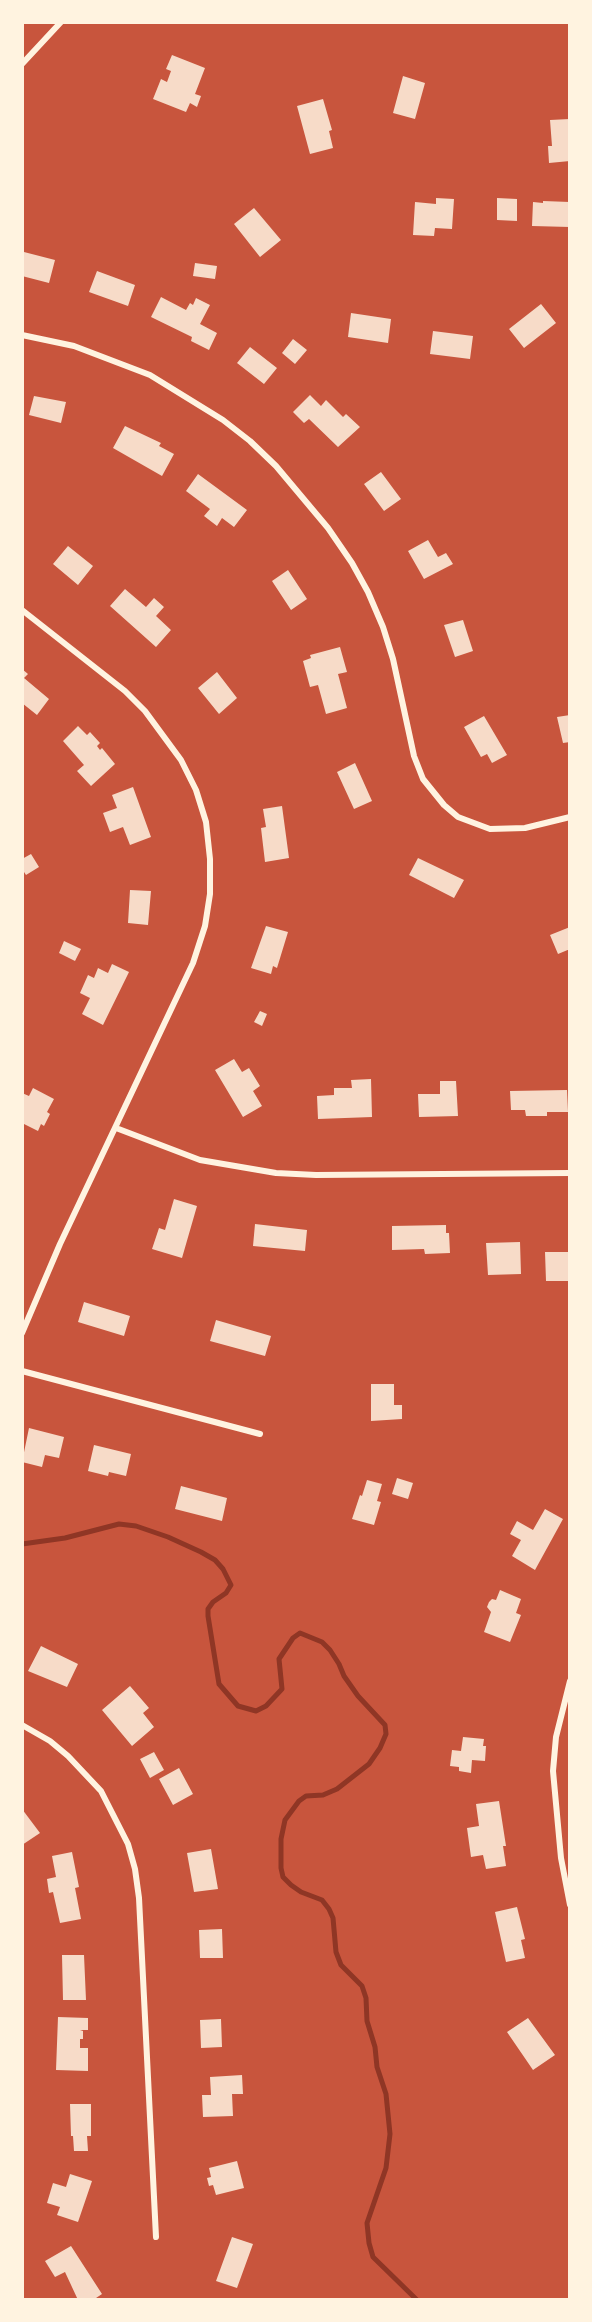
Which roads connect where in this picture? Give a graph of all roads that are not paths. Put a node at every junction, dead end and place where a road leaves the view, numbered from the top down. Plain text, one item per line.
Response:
1 (61, 22) edge
2 (22, 64) edge
3 (22, 336) edge
4 (22, 610) edge
5 (570, 817) edge
6 (116, 1128) junction
7 (570, 1173) edge
8 (22, 1333) edge
9 (22, 1371) edge
10 (260, 1434) dead end
11 (570, 1681) edge
12 (22, 1725) edge
13 (570, 1905) edge
14 (156, 2237) dead end

1 - 2 street
3 - 5 street
4 - 6 street
6 - 7 street
6 - 8 street
9 - 10 street
11 - 13 street
12 - 14 street

